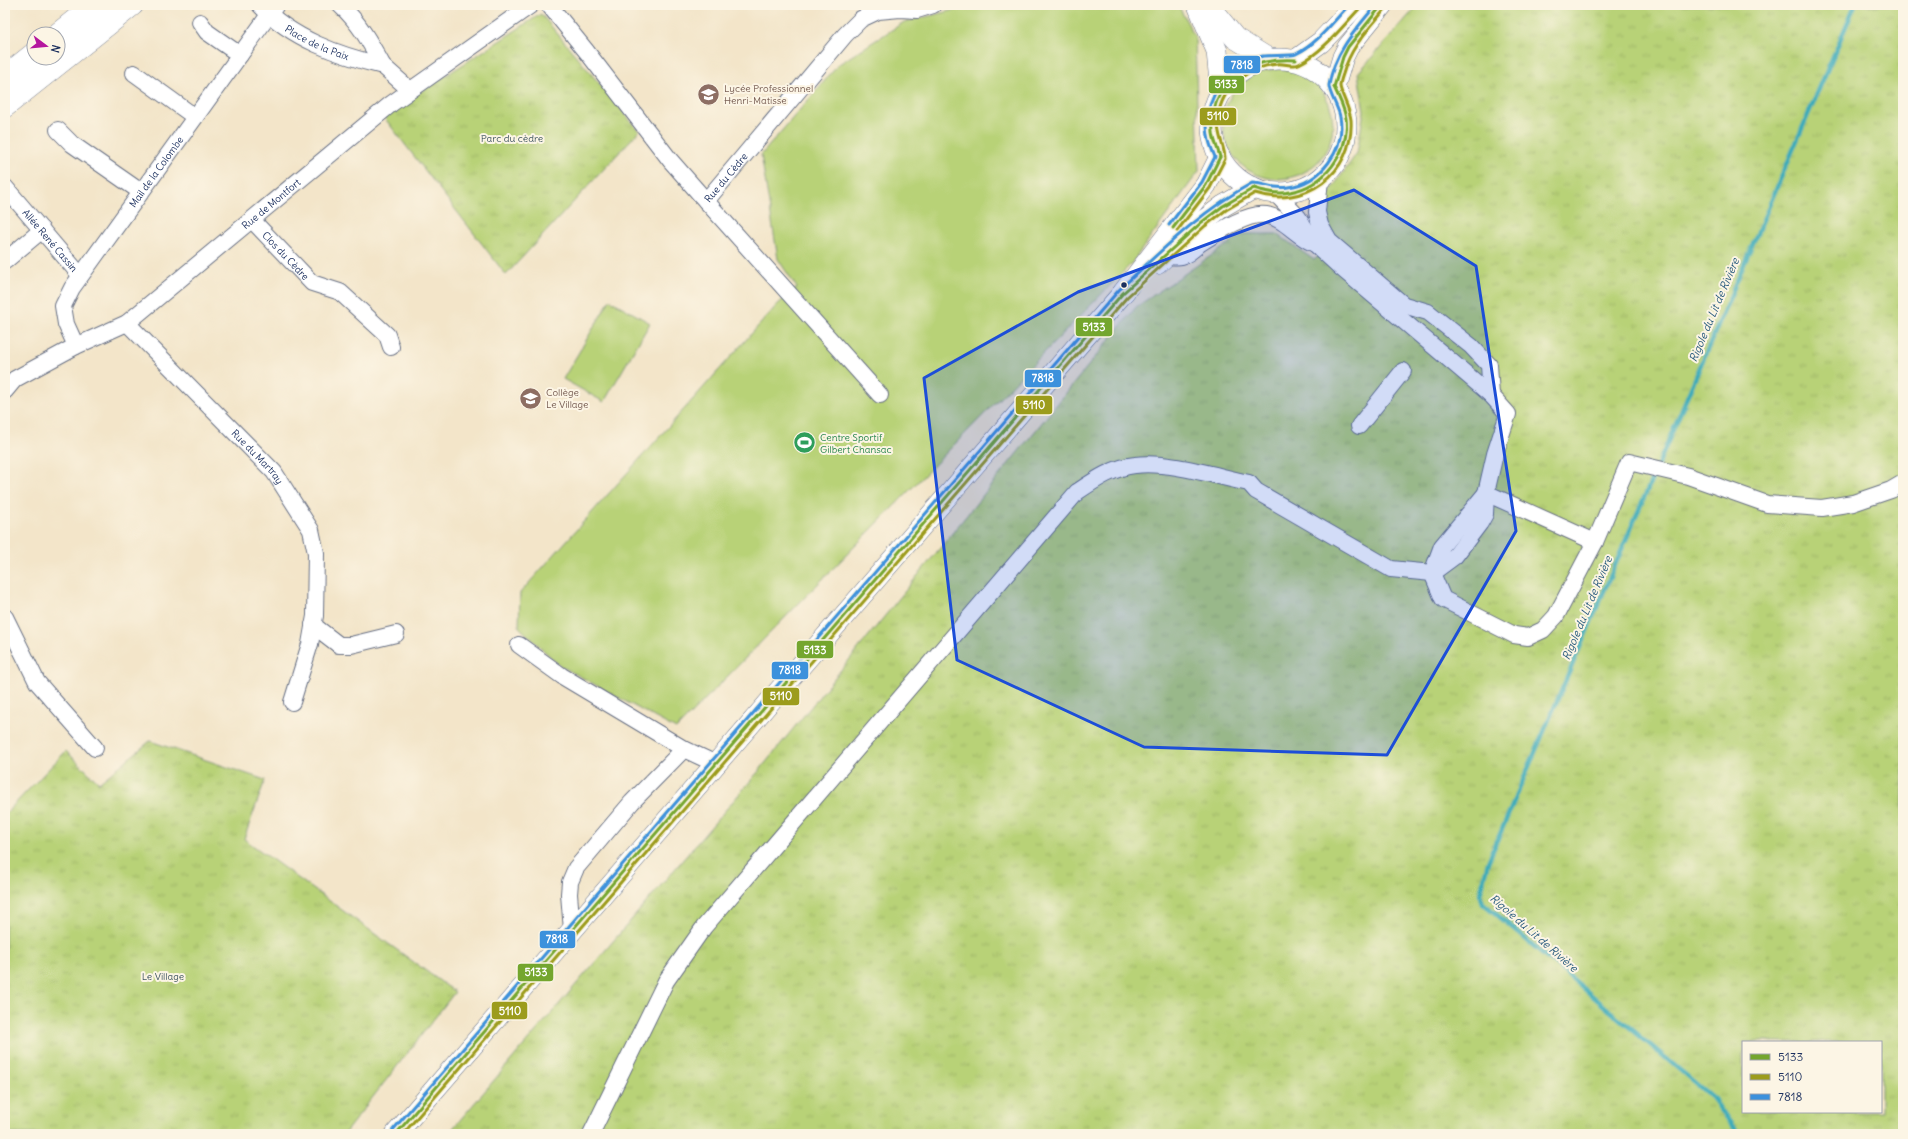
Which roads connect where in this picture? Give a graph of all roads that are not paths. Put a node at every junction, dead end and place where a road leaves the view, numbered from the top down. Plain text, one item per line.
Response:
1 (93, 5) edge
2 (113, 5) edge
3 (133, 5) edge
4 (340, 5) edge
5 (531, 5) edge
6 (549, 5) edge
7 (933, 5) edge
8 (1198, 5) edge
9 (1208, 5) edge
10 (1356, 5) edge
11 (1382, 5) edge
12 (268, 8) edge
13 (200, 22) dead end
14 (66, 27) edge
15 (66, 43) edge
16 (240, 55) junction
17 (26, 59) edge
18 (1269, 59) junction
19 (1296, 60) junction
20 (36, 66) edge
21 (382, 66) junction
22 (134, 73) dead end
23 (5, 76) edge
24 (1334, 87) junction
25 (410, 90) junction
26 (5, 91) edge
27 (1221, 93) junction
28 (5, 107) edge
29 (195, 117) junction
30 (58, 130) dead end
31 (1220, 157) junction
32 (1320, 179) junction
33 (5, 187) edge
34 (1254, 188) junction
35 (141, 192) junction
36 (1275, 193) junction
37 (706, 201) junction
38 (252, 220) junction
39 (42, 230) junction
40 (1314, 243) junction
41 (1166, 256) junction
42 (5, 261) edge
43 (80, 276) junction
44 (1123, 293) junction
45 (127, 323) junction
46 (76, 346) junction
47 (391, 347) dead end
48 (1403, 371) dead end
49 (8, 381) edge
50 (880, 396) dead end
51 (1491, 396) junction
52 (1359, 426) dead end
53 (1903, 483) edge
54 (1486, 493) junction
55 (1595, 542) junction
56 (1432, 573) junction
57 (5, 617) edge
58 (313, 625) junction
59 (396, 634) dead end
60 (519, 645) dead end
61 (292, 702) dead end
62 (95, 748) dead end
63 (684, 749) junction
64 (716, 764) junction
65 (572, 930) junction
66 (396, 1134) edge
67 (591, 1134) edge

1 - 14 main road
2 - 15 street
3 - 28 main road
4 - 21 street, Place de la Paix
5 - 25 street, Rue de Montfort
6 - 37 street, Rue du Cèdre
7 - 37 street, Rue du Cèdre
8 - 27 main road
9 - 18 main road
10 - 19 main road
11 - 24 main road
12 - 16 street, Mail de la Colombe
12 - 21 street, Place de la Paix
13 - 16 street
16 - 29 street, Mail de la Colombe
17 - 23 main road
18 - 19 main road
18 - 27 main road
19 - 24 main road
20 - 26 street
21 - 25 street, Place de la Paix
22 - 29 street
24 - 32 main road
25 - 38 street, Rue de Montfort
27 - 31 main road
29 - 35 street, Mail de la Colombe
30 - 35 street
31 - 34 main road
31 - 44 main road
32 - 36 main road
32 - 51 street
33 - 39 street, Allée René Cassin
34 - 36 main road
34 - 41 main road
35 - 43 street, Mail de la Colombe
36 - 40 street
37 - 50 street
38 - 45 street, Rue de Montfort
38 - 47 street, Clos du Cèdre
39 - 42 street
39 - 43 street, Allée René Cassin
40 - 41 street
40 - 51 street
41 - 44 main road
43 - 46 street, Mail de la Colombe
44 - 64 main road
45 - 46 street, Rue de Montfort
45 - 58 street, Rue du Martray
46 - 49 street, Rue de Montfort
48 - 52 street
51 - 54 street
53 - 55 street
54 - 55 street
54 - 56 street
55 - 56 street
56 - 67 street
57 - 62 street
58 - 59 street
58 - 61 street, Rue du Martray
60 - 63 street
63 - 64 street
63 - 65 street
64 - 65 main road
65 - 66 main road

